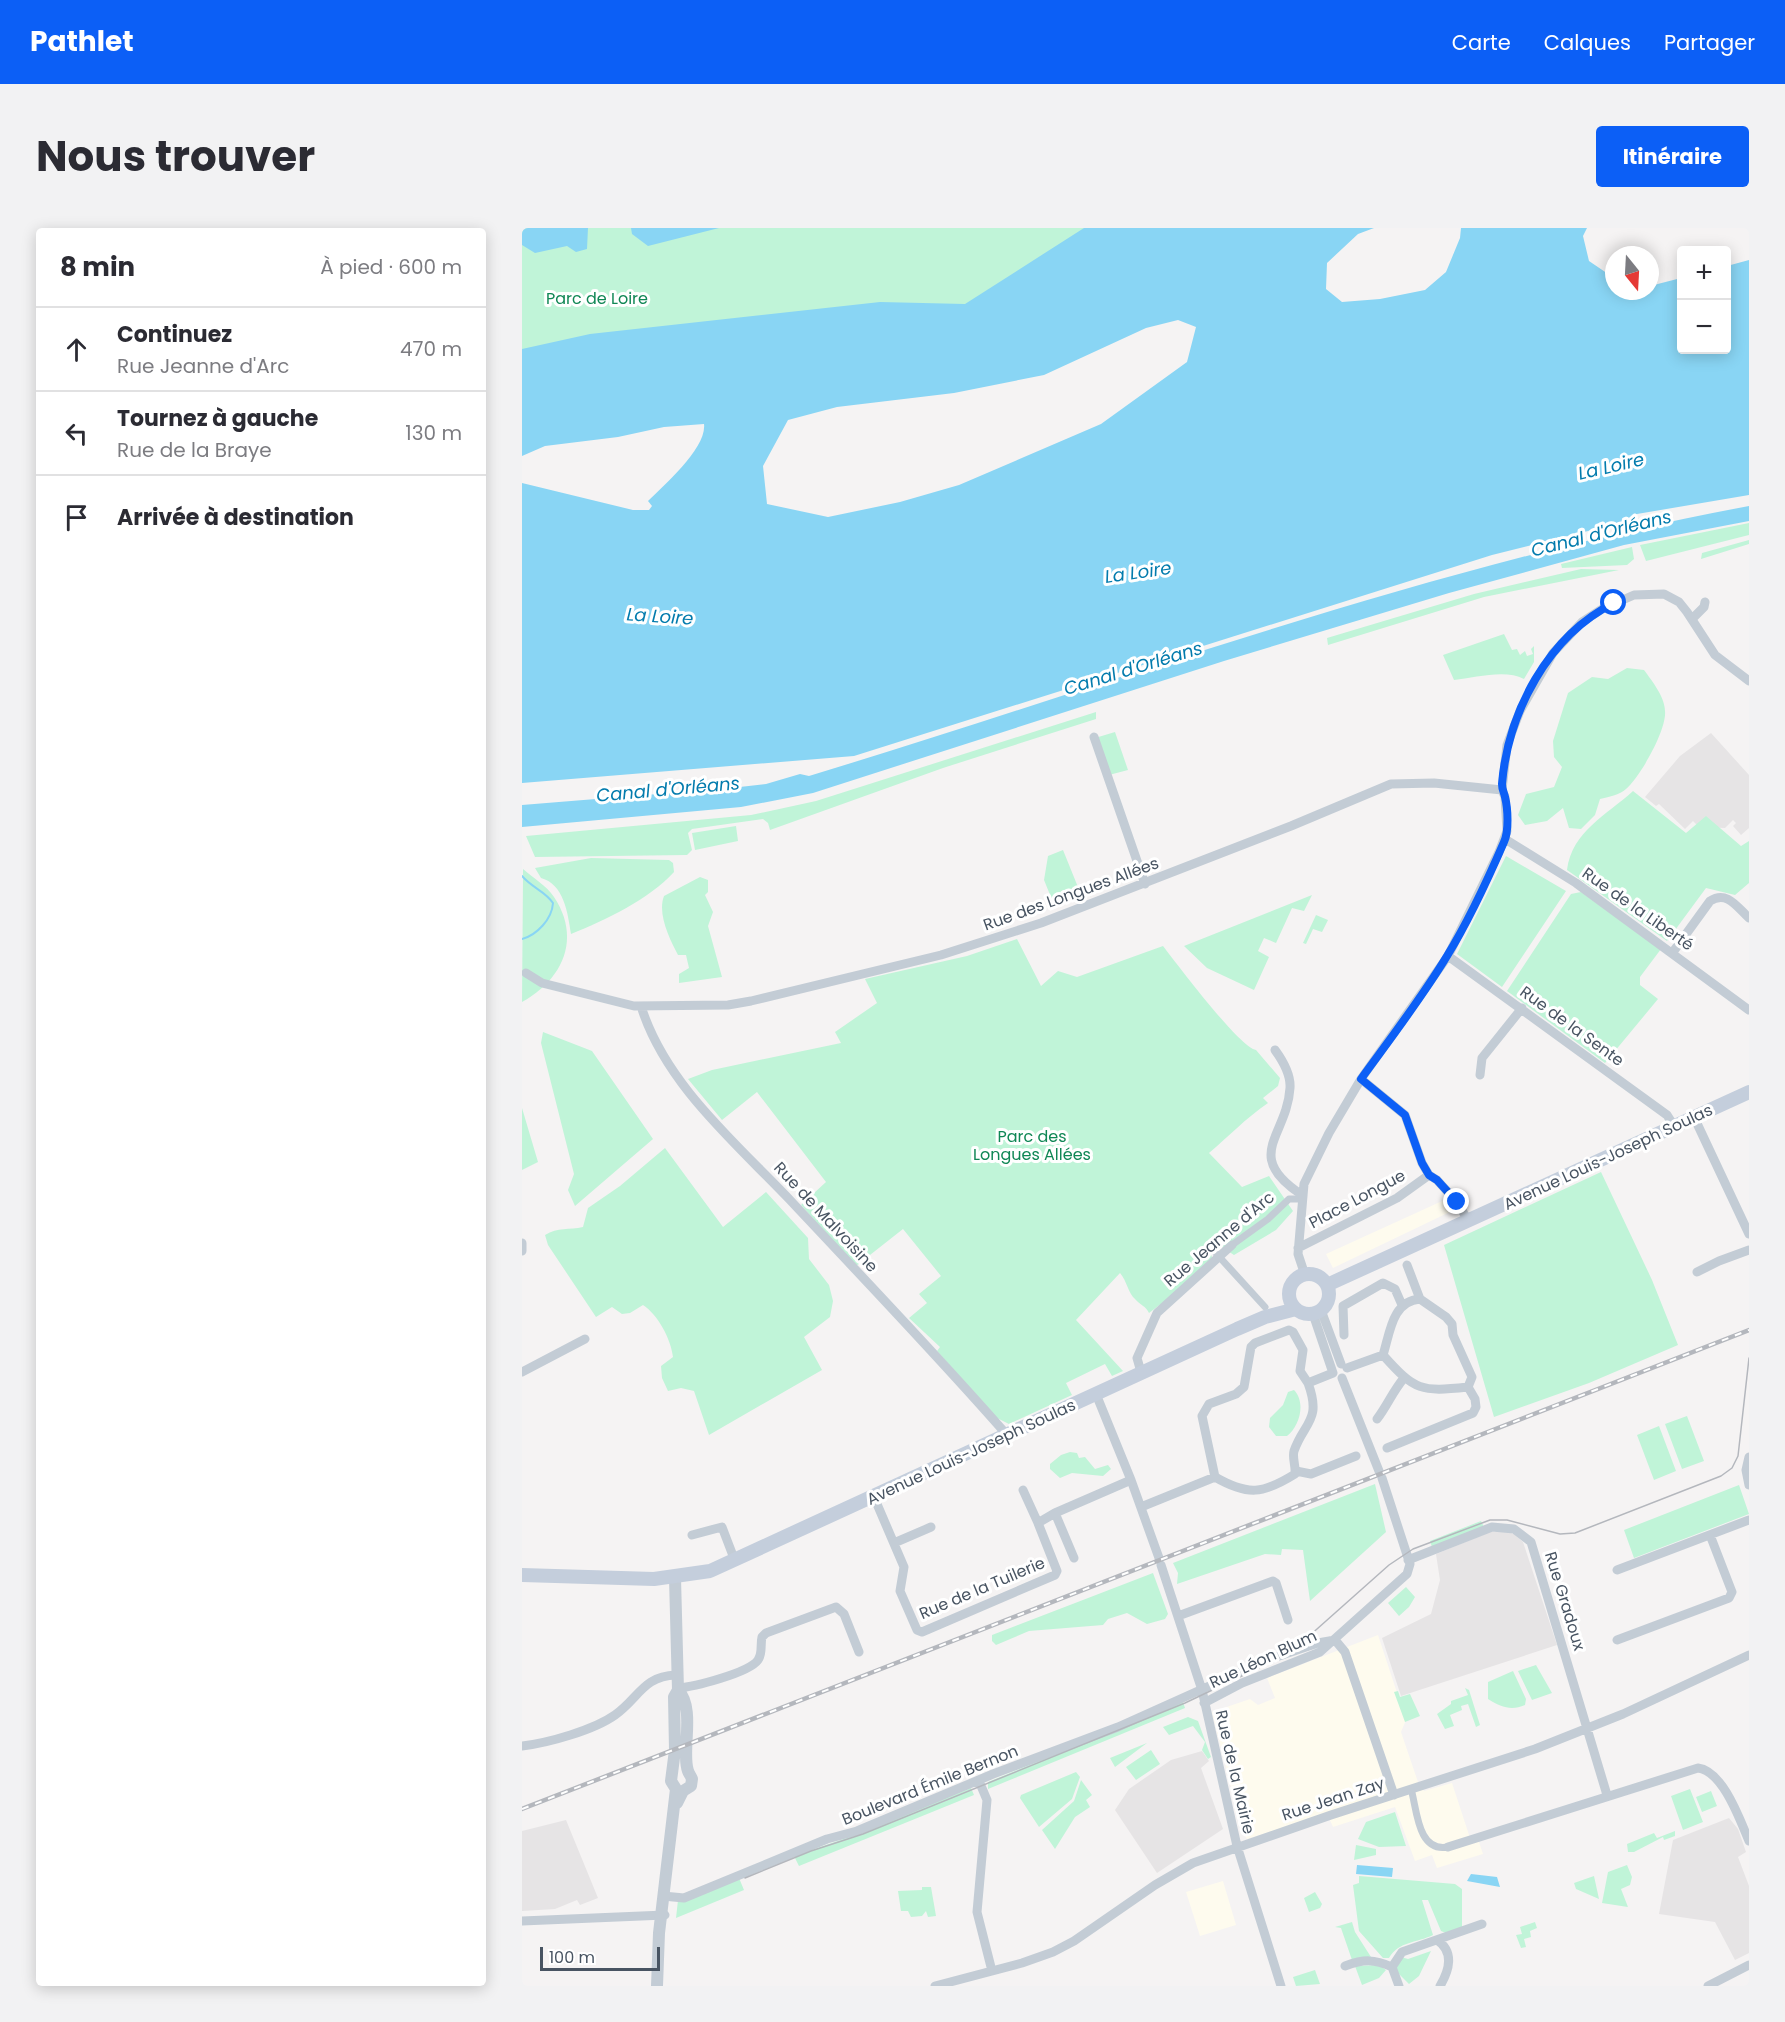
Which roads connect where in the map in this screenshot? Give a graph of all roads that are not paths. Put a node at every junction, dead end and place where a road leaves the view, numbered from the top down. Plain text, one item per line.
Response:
1 (1705, 602) dead end
2 (1692, 619) junction
3 (1749, 681) edge
4 (1094, 737) dead end
5 (1502, 790) junction
6 (1505, 839) junction
7 (1145, 884) junction
8 (1749, 918) edge
9 (1673, 952) junction
10 (1448, 956) junction
11 (526, 974) dead end
12 (641, 1006) junction
13 (1522, 1008) junction
14 (1749, 1010) edge
15 (1275, 1050) dead end
16 (1480, 1075) dead end
17 (1361, 1079) junction
18 (1749, 1092) edge
19 (1694, 1117) junction
20 (1674, 1126) junction
21 (1429, 1175) junction
22 (1301, 1194) junction
23 (1468, 1222) junction
24 (1746, 1222) edge
25 (1749, 1234) edge
26 (522, 1244) edge
27 (1232, 1245) joint
28 (1298, 1248) junction
29 (1749, 1250) edge
30 (522, 1251) edge
31 (1216, 1253) junction
32 (1407, 1265) dead end
33 (1697, 1272) dead end
34 (1305, 1275) junction
35 (1328, 1290) junction
36 (1420, 1299) junction
37 (1293, 1304) junction
38 (1402, 1305) junction
39 (1265, 1312) junction
40 (1317, 1312) junction
41 (1344, 1335) dead end
42 (585, 1339) dead end
43 (1383, 1355) junction
44 (1339, 1368) junction
45 (522, 1372) edge
46 (1141, 1372) junction
47 (1404, 1378) junction
48 (1308, 1383) junction
49 (1468, 1387) junction
50 (1096, 1394) junction
51 (1377, 1419) dead end
52 (1007, 1435) junction
53 (1387, 1448) dead end
54 (1356, 1456) dead end
55 (1749, 1457) edge
56 (1296, 1471) junction
57 (1215, 1477) junction
58 (1131, 1480) junction
59 (1748, 1482) edge
60 (1023, 1490) dead end
61 (874, 1497) junction
62 (1141, 1507) junction
63 (1055, 1513) junction
64 (1749, 1520) edge
65 (1038, 1523) junction
66 (931, 1527) dead end
67 (692, 1535) dead end
68 (1710, 1535) junction
69 (894, 1543) junction
70 (1074, 1558) dead end
71 (735, 1561) junction
72 (1409, 1564) junction
73 (1617, 1570) dead end
74 (522, 1575) edge
75 (675, 1578) junction
76 (1178, 1616) junction
77 (1288, 1620) dead end
78 (1335, 1640) junction
79 (1617, 1640) dead end
80 (859, 1652) dead end
81 (1749, 1655) edge
82 (677, 1684) junction
83 (1202, 1690) junction
84 (1204, 1703) junction
85 (1588, 1729) junction
86 (522, 1746) edge
87 (688, 1771) junction
88 (673, 1774) junction
89 (979, 1781) junction
90 (1410, 1789) junction
91 (679, 1790) junction
92 (1394, 1795) junction
93 (1607, 1795) junction
94 (1749, 1841) edge
95 (1237, 1846) junction
96 (1448, 1846) joint
97 (665, 1896) junction
98 (663, 1915) junction
99 (522, 1921) edge
100 (1482, 1924) dead end
101 (1437, 1940) junction
102 (1749, 1965) edge
103 (1345, 1966) dead end
104 (1392, 1967) junction
105 (992, 1971) junction
106 (966, 1982) edge
107 (1727, 1982) edge
108 (657, 1986) edge
109 (662, 1986) edge
110 (935, 1986) edge
111 (1281, 1986) edge
112 (1399, 1986) edge
113 (1440, 1986) edge
114 (1708, 1986) edge

1 - 2 street
2 - 3 street
2 - 5 street
4 - 7 street
5 - 6 street
5 - 7 street, Rue des Longues Allées
6 - 9 street, Rue de la Liberté
6 - 10 street
7 - 12 street, Rue des Longues Allées
8 - 9 street
9 - 14 street, Rue de la Liberté
10 - 13 street, Rue de la Sente
10 - 17 street
11 - 12 street, Rue des Longues Allées
12 - 52 street, Rue de Malvoisine
13 - 16 street
13 - 20 street, Rue de la Sente
15 - 22 street
17 - 21 street
17 - 22 street
18 - 19 main road, Avenue Louis-Joseph Soulas
19 - 20 main road, Avenue Louis-Joseph Soulas
19 - 24 street
20 - 23 main road, Avenue Louis-Joseph Soulas
21 - 23 street
21 - 28 street, Place Longue
22 - 27 street, Rue Jeanne d'Arc
22 - 28 street
23 - 35 main road, Avenue Louis-Joseph Soulas
24 - 25 street
26 - 30 street
27 - 31 street, Rue Jeanne d'Arc
28 - 34 street
29 - 33 street
31 - 39 street
31 - 46 street, Rue Jeanne d'Arc
32 - 36 street
34 - 35 main road
34 - 37 main road
35 - 40 main road
36 - 38 street
36 - 49 street
37 - 39 main road, Avenue Louis-Joseph Soulas
37 - 40 main road
38 - 41 street
38 - 43 street
39 - 46 main road, Avenue Louis-Joseph Soulas
40 - 44 street
42 - 45 street
43 - 44 street
43 - 47 street
44 - 48 street
44 - 72 street
46 - 50 main road, Avenue Louis-Joseph Soulas
47 - 49 street
47 - 51 street
48 - 56 street
48 - 57 street
49 - 53 street
50 - 52 main road, Avenue Louis-Joseph Soulas
50 - 58 street, Rue de la Mairie
52 - 61 main road, Avenue Louis-Joseph Soulas
54 - 56 street
55 - 59 street
56 - 57 street
57 - 62 street
58 - 62 street, Rue de la Mairie
58 - 63 street
60 - 65 street
61 - 69 street, Rue de la Tuilerie
61 - 71 main road, Avenue Louis-Joseph Soulas
62 - 76 street, Rue de la Mairie
63 - 65 street
63 - 70 street
64 - 68 street
65 - 69 street, Rue de la Tuilerie
66 - 69 street
67 - 71 street
68 - 73 street
68 - 79 street
71 - 75 main road, Avenue Louis-Joseph Soulas
72 - 78 street, Rue Léon Blum
72 - 85 street, Rue Gradoux
74 - 75 main road, Avenue Louis-Joseph Soulas
75 - 82 street
76 - 77 street
76 - 83 street, Rue de la Mairie
78 - 83 street, Rue Léon Blum
78 - 84 street, Rue Léon Blum
78 - 92 street
80 - 82 street
81 - 85 street, Rue Jean Zay
82 - 86 street
82 - 87 street
82 - 88 street
83 - 84 street, Rue de la Mairie
83 - 89 street, Boulevard Émile Bernon
84 - 95 street, Rue de la Mairie
85 - 90 street, Rue Jean Zay
85 - 93 street, Rue Gradoux
87 - 88 street
87 - 91 street
88 - 91 street
89 - 97 street, Boulevard Émile Bernon
89 - 105 street
90 - 92 street, Rue Jean Zay
90 - 96 street
91 - 97 street
92 - 95 street, Rue Jean Zay
93 - 94 street
93 - 96 street
95 - 105 street, Rue Jean Zay
95 - 111 street, Rue de la Mairie
97 - 98 street
98 - 99 street
98 - 108 street
98 - 109 street
100 - 101 street
101 - 104 street
101 - 113 street
102 - 107 street
103 - 104 street
104 - 112 street
105 - 106 street, Rue Jean Zay
106 - 110 street, Rue Jean Zay
107 - 114 street

